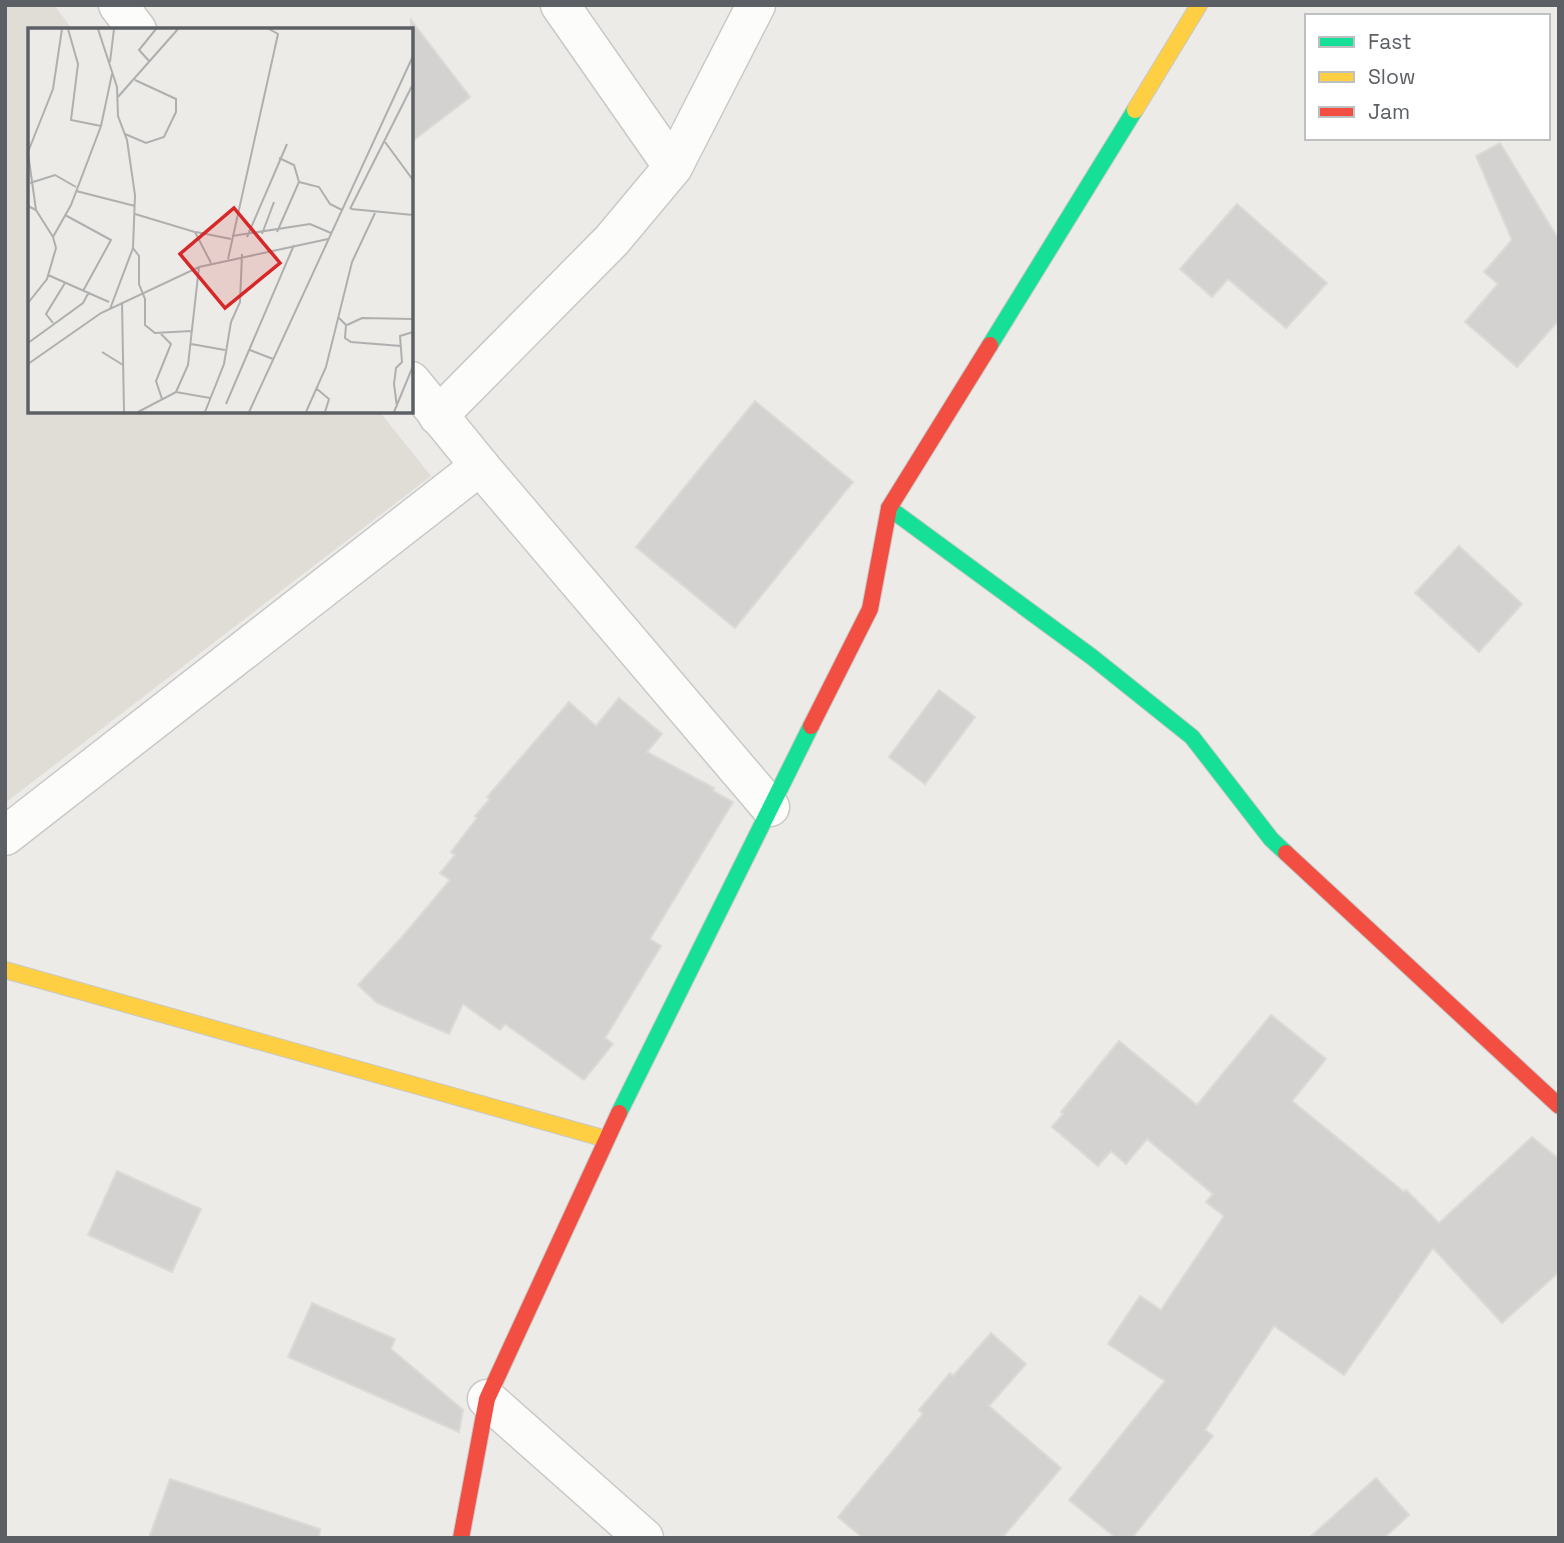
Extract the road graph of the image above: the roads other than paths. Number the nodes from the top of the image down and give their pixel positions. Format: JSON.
{"nodes":[{"id":1,"x":118,"y":5,"type":"edge"},
{"id":2,"x":560,"y":5,"type":"edge"},
{"id":3,"x":756,"y":5,"type":"edge"},
{"id":4,"x":1199,"y":5,"type":"edge"},
{"id":5,"x":135,"y":28,"type":"edge"},
{"id":6,"x":673,"y":167,"type":"junction"},
{"id":7,"x":413,"y":384,"type":"edge"},
{"id":8,"x":438,"y":416,"type":"junction"},
{"id":9,"x":480,"y":466,"type":"junction"},
{"id":10,"x":890,"y":508,"type":"junction"},
{"id":11,"x":770,"y":807,"type":"junction"},
{"id":12,"x":5,"y":836,"type":"edge"},
{"id":13,"x":5,"y":970,"type":"edge"},
{"id":14,"x":1559,"y":1106,"type":"edge"},
{"id":15,"x":606,"y":1139,"type":"junction"},
{"id":16,"x":487,"y":1399,"type":"junction"},
{"id":17,"x":461,"y":1538,"type":"edge"},
{"id":18,"x":644,"y":1538,"type":"edge"}],
"edges":[{"from":1,"to":5,"type":"street"},
{"from":2,"to":6,"type":"street"},
{"from":3,"to":6,"type":"street"},
{"from":4,"to":10,"type":"street"},
{"from":6,"to":8,"type":"street"},
{"from":7,"to":8,"type":"street"},
{"from":8,"to":9,"type":"street"},
{"from":9,"to":11,"type":"street"},
{"from":9,"to":12,"type":"street"},
{"from":10,"to":11,"type":"street"},
{"from":10,"to":14,"type":"street"},
{"from":11,"to":15,"type":"street"},
{"from":13,"to":15,"type":"street"},
{"from":15,"to":16,"type":"street"},
{"from":16,"to":17,"type":"street"},
{"from":16,"to":18,"type":"street"}]}
